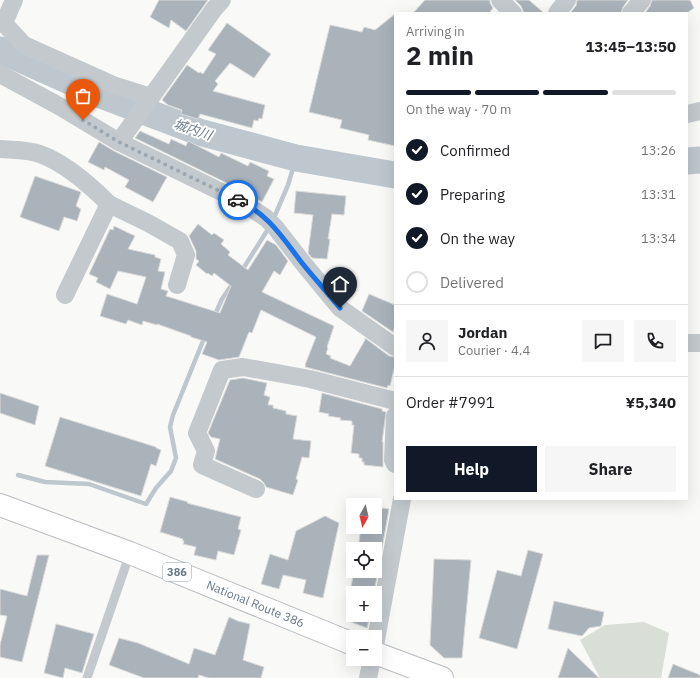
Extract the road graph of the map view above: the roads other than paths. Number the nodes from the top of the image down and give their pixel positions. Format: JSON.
{"nodes":[{"id":1,"x":14,"y":0,"type":"edge"},
{"id":2,"x":222,"y":0,"type":"edge"},
{"id":3,"x":567,"y":0,"type":"edge"},
{"id":4,"x":642,"y":0,"type":"edge"},
{"id":5,"x":557,"y":12,"type":"edge"},
{"id":6,"x":632,"y":12,"type":"edge"},
{"id":7,"x":2,"y":21,"type":"edge"},
{"id":8,"x":0,"y":74,"type":"edge"},
{"id":9,"x":150,"y":99,"type":"junction"},
{"id":10,"x":700,"y":111,"type":"edge"},
{"id":11,"x":688,"y":114,"type":"edge"},
{"id":12,"x":119,"y":142,"type":"junction"},
{"id":13,"x":0,"y":149,"type":"edge"},
{"id":14,"x":109,"y":204,"type":"junction"},
{"id":15,"x":176,"y":285,"type":"dead end"},
{"id":16,"x":65,"y":295,"type":"dead end"},
{"id":17,"x":688,"y":343,"type":"edge"},
{"id":18,"x":700,"y":343,"type":"edge"},
{"id":19,"x":394,"y":346,"type":"edge"},
{"id":20,"x":394,"y":401,"type":"edge"},
{"id":21,"x":394,"y":438,"type":"edge"},
{"id":22,"x":394,"y":462,"type":"edge"},
{"id":23,"x":256,"y":489,"type":"dead end"},
{"id":24,"x":402,"y":500,"type":"edge"},
{"id":25,"x":0,"y":505,"type":"edge"},
{"id":26,"x":130,"y":553,"type":"junction"},
{"id":27,"x":378,"y":630,"type":"edge"},
{"id":28,"x":346,"y":641,"type":"edge"},
{"id":29,"x":382,"y":656,"type":"edge"},
{"id":30,"x":371,"y":666,"type":"edge"},
{"id":31,"x":87,"y":678,"type":"edge"},
{"id":32,"x":368,"y":678,"type":"edge"},
{"id":33,"x":442,"y":678,"type":"edge"}],
"edges":[{"from":1,"to":7,"type":"street"},
{"from":2,"to":9,"type":"street"},
{"from":3,"to":5,"type":"street"},
{"from":4,"to":6,"type":"street"},
{"from":7,"to":9,"type":"street"},
{"from":8,"to":12,"type":"street"},
{"from":9,"to":12,"type":"street"},
{"from":10,"to":11,"type":"street"},
{"from":12,"to":19,"type":"street"},
{"from":13,"to":14,"type":"street"},
{"from":14,"to":15,"type":"street"},
{"from":14,"to":16,"type":"street"},
{"from":17,"to":18,"type":"street"},
{"from":20,"to":23,"type":"street"},
{"from":21,"to":22,"type":"street"},
{"from":24,"to":27,"type":"street"},
{"from":25,"to":26,"type":"highway","name":"National Route 386","number":"386"},
{"from":26,"to":28,"type":"highway","name":"National Route 386","number":"386"},
{"from":26,"to":31,"type":"lane"},
{"from":29,"to":33,"type":"highway"},
{"from":30,"to":32,"type":"street"}]}
